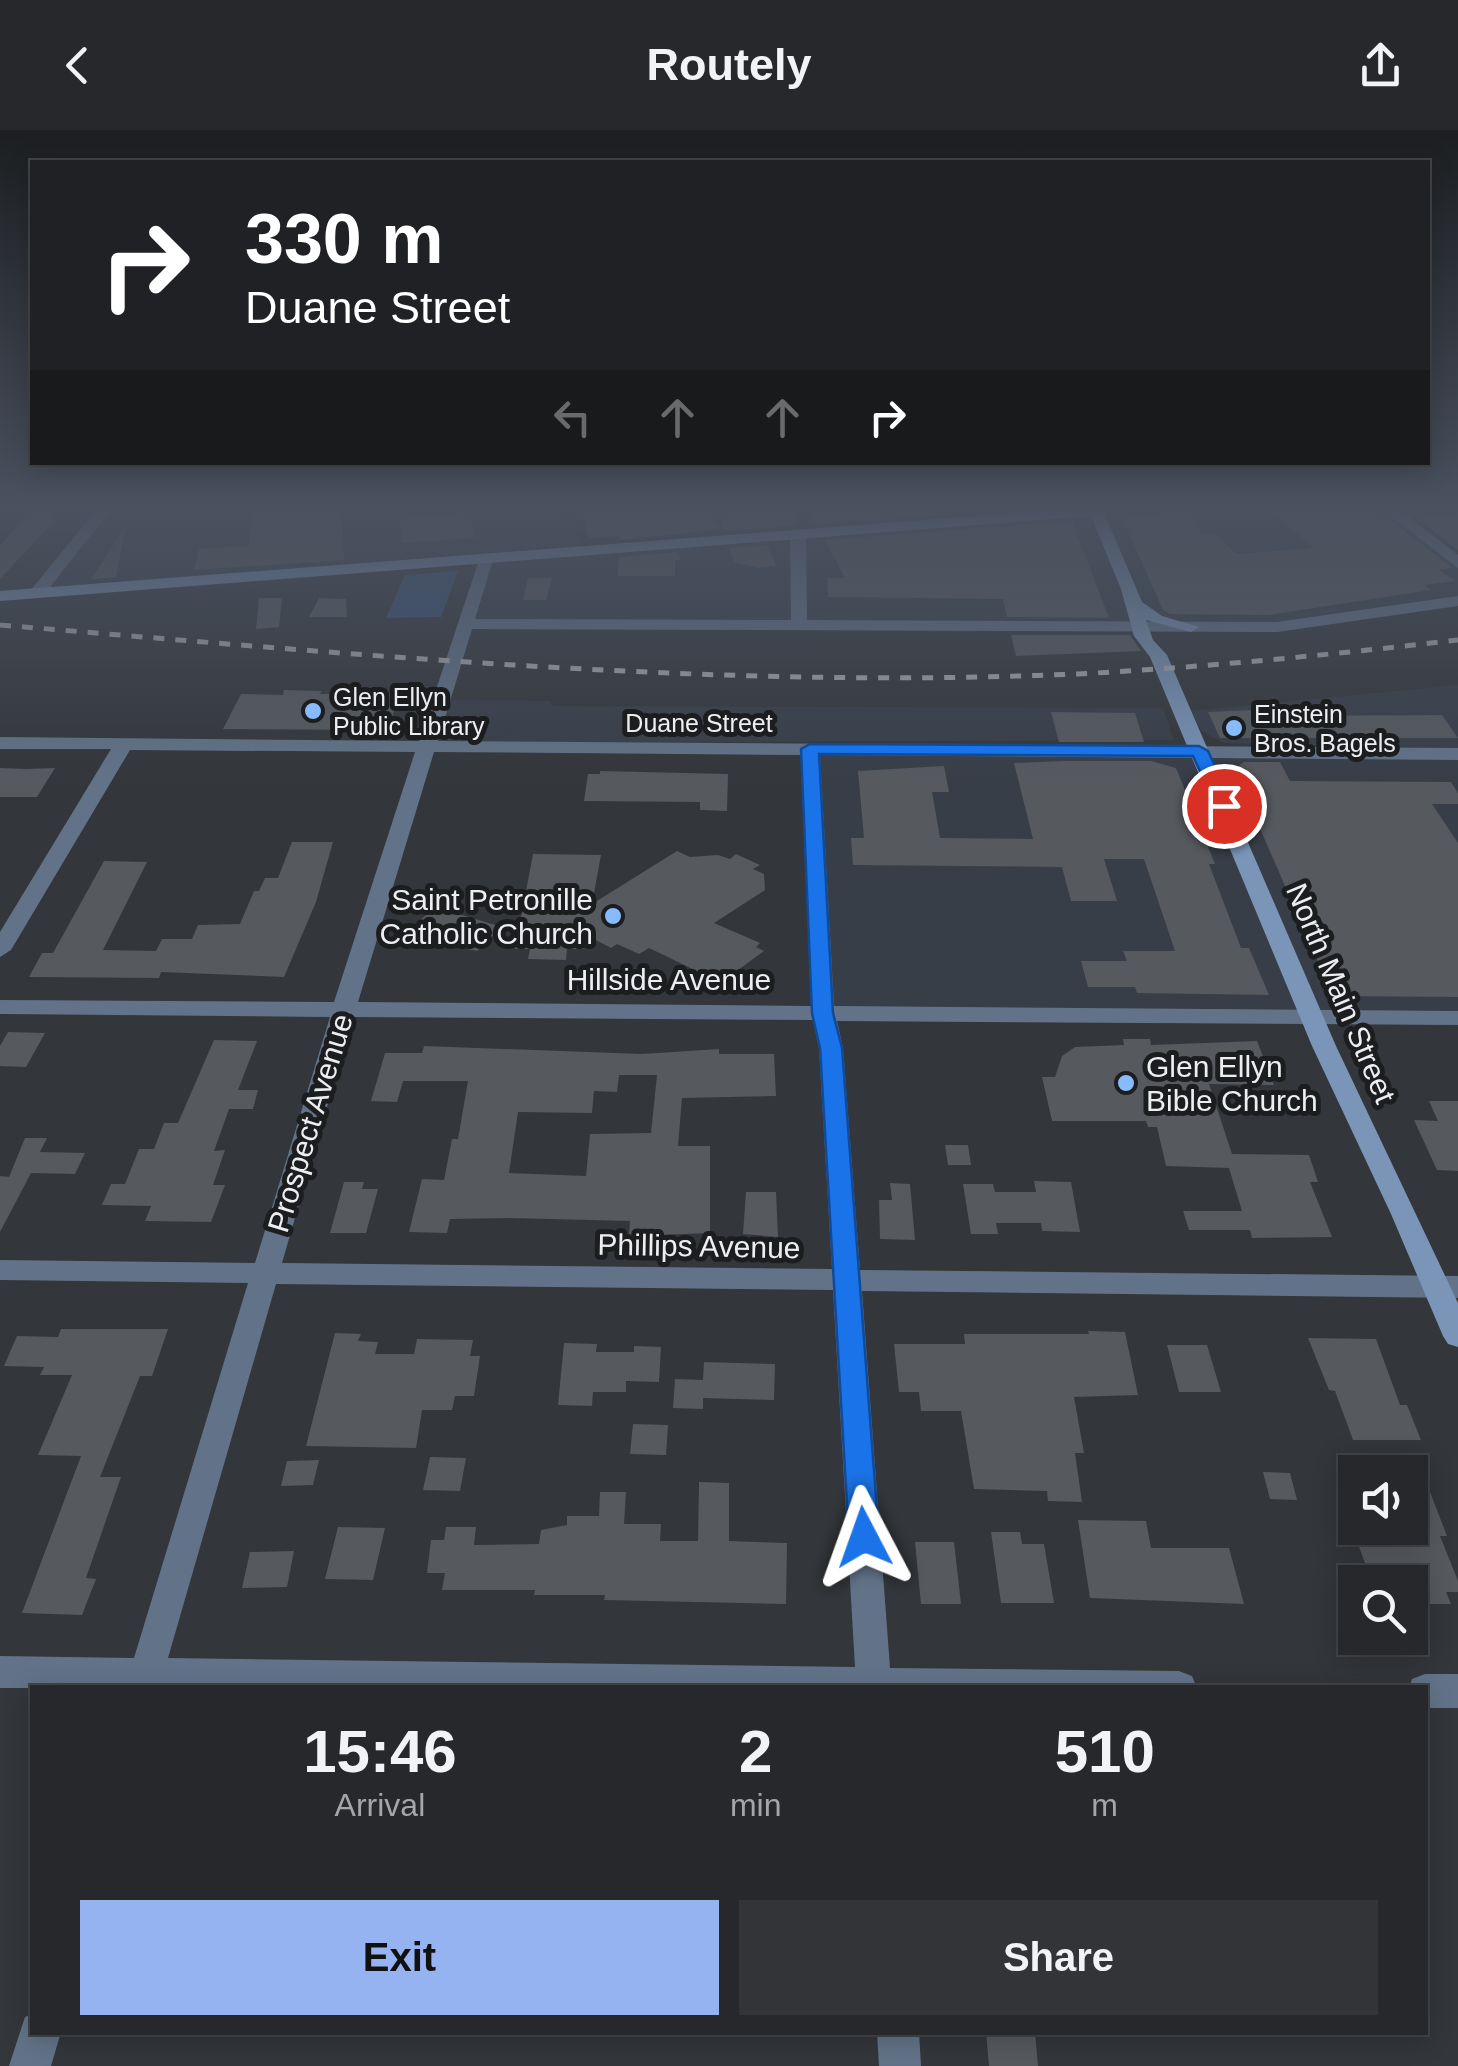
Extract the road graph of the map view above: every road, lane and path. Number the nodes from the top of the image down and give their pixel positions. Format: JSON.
{"nodes":[{"id":1,"x":471,"y":601,"type":"edge"},
{"id":2,"x":799,"y":601,"type":"edge"},
{"id":3,"x":1134,"y":601,"type":"edge"},
{"id":4,"x":1444,"y":601,"type":"edge"},
{"id":5,"x":1135,"y":605,"type":"junction"},
{"id":6,"x":463,"y":624,"type":"junction"},
{"id":7,"x":800,"y":624,"type":"junction"},
{"id":8,"x":1191,"y":627,"type":"junction"},
{"id":9,"x":1138,"y":628,"type":"junction"},
{"id":10,"x":1158,"y":656,"type":"junction"},
{"id":11,"x":0,"y":744,"type":"edge"},
{"id":12,"x":124,"y":744,"type":"junction"},
{"id":13,"x":424,"y":746,"type":"junction"},
{"id":14,"x":810,"y":749,"type":"junction"},
{"id":15,"x":1199,"y":751,"type":"junction"},
{"id":16,"x":1458,"y":754,"type":"edge"},
{"id":17,"x":0,"y":950,"type":"edge"},
{"id":18,"x":0,"y":1006,"type":"edge"},
{"id":19,"x":344,"y":1010,"type":"junction"},
{"id":20,"x":823,"y":1013,"type":"junction"},
{"id":21,"x":1313,"y":1017,"type":"junction"},
{"id":22,"x":1458,"y":1018,"type":"edge"},
{"id":23,"x":0,"y":1270,"type":"edge"},
{"id":24,"x":265,"y":1273,"type":"junction"},
{"id":25,"x":847,"y":1280,"type":"junction"},
{"id":26,"x":1447,"y":1287,"type":"edge"},
{"id":27,"x":1458,"y":1336,"type":"edge"},
{"id":28,"x":0,"y":1672,"type":"edge"},
{"id":29,"x":144,"y":1681,"type":"edge"},
{"id":30,"x":728,"y":1685,"type":"edge"},
{"id":31,"x":874,"y":1685,"type":"edge"},
{"id":32,"x":1428,"y":1690,"type":"edge"},
{"id":33,"x":1458,"y":1691,"type":"edge"},
{"id":34,"x":39,"y":2035,"type":"edge"},
{"id":35,"x":898,"y":2035,"type":"edge"},
{"id":36,"x":30,"y":2066,"type":"edge"},
{"id":37,"x":900,"y":2066,"type":"edge"}],
"edges":[{"from":1,"to":6,"type":"street","name":"Prospect Avenue"},
{"from":2,"to":7,"type":"street"},
{"from":3,"to":5,"type":"street","name":"North Main Street"},
{"from":4,"to":8,"type":"street"},
{"from":5,"to":8,"type":"street"},
{"from":5,"to":9,"type":"street","name":"North Main Street"},
{"from":6,"to":7,"type":"street"},
{"from":6,"to":13,"type":"street","name":"Prospect Avenue"},
{"from":7,"to":9,"type":"street"},
{"from":8,"to":9,"type":"street"},
{"from":8,"to":10,"type":"street"},
{"from":9,"to":10,"type":"street","name":"North Main Street"},
{"from":10,"to":15,"type":"street","name":"North Main Street"},
{"from":11,"to":12,"type":"street","name":"Duane Street"},
{"from":12,"to":13,"type":"street","name":"Duane Street"},
{"from":12,"to":17,"type":"street"},
{"from":13,"to":14,"type":"street","name":"Duane Street"},
{"from":13,"to":19,"type":"street","name":"Prospect Avenue"},
{"from":14,"to":15,"type":"street","name":"Duane Street"},
{"from":14,"to":20,"type":"street"},
{"from":15,"to":16,"type":"street","name":"Duane Street"},
{"from":15,"to":21,"type":"street","name":"North Main Street"},
{"from":18,"to":19,"type":"street","name":"Hillside Avenue"},
{"from":19,"to":20,"type":"street","name":"Hillside Avenue"},
{"from":19,"to":24,"type":"street","name":"Prospect Avenue"},
{"from":20,"to":21,"type":"street","name":"Hillside Avenue"},
{"from":20,"to":25,"type":"street"},
{"from":21,"to":22,"type":"street","name":"Hillside Avenue"},
{"from":21,"to":26,"type":"street","name":"North Main Street"},
{"from":23,"to":24,"type":"street","name":"Phillips Avenue"},
{"from":24,"to":25,"type":"street","name":"Phillips Avenue"},
{"from":24,"to":29,"type":"street","name":"Prospect Avenue"},
{"from":25,"to":26,"type":"street","name":"Phillips Avenue"},
{"from":25,"to":31,"type":"street"},
{"from":26,"to":27,"type":"street","name":"North Main Street"},
{"from":28,"to":29,"type":"street"},
{"from":29,"to":30,"type":"street"},
{"from":32,"to":33,"type":"street"},
{"from":34,"to":36,"type":"street"},
{"from":35,"to":37,"type":"street"}]}
